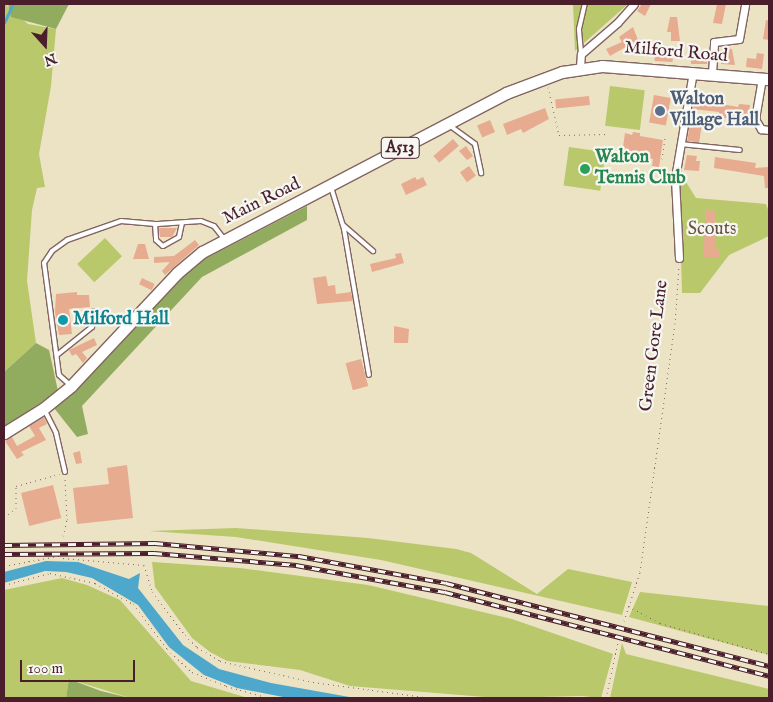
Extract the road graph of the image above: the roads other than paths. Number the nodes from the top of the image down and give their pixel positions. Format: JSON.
{"nodes":[{"id":1,"x":585,"y":4,"type":"edge"},
{"id":2,"x":634,"y":4,"type":"edge"},
{"id":3,"x":744,"y":4,"type":"edge"},
{"id":4,"x":581,"y":54,"type":"junction"},
{"id":5,"x":580,"y":67,"type":"junction"},
{"id":6,"x":693,"y":72,"type":"junction"},
{"id":7,"x":712,"y":73,"type":"junction"},
{"id":8,"x":766,"y":78,"type":"edge"},
{"id":9,"x":680,"y":94,"type":"dead end"},
{"id":10,"x":689,"y":95,"type":"junction"},
{"id":11,"x":446,"y":123,"type":"junction"},
{"id":12,"x":769,"y":130,"type":"edge"},
{"id":13,"x":679,"y":144,"type":"junction"},
{"id":14,"x":740,"y":150,"type":"dead end"},
{"id":15,"x":481,"y":173,"type":"dead end"},
{"id":16,"x":331,"y":187,"type":"junction"},
{"id":17,"x":182,"y":223,"type":"junction"},
{"id":18,"x":155,"y":224,"type":"junction"},
{"id":19,"x":343,"y":225,"type":"junction"},
{"id":20,"x":224,"y":239,"type":"junction"},
{"id":21,"x":373,"y":251,"type":"dead end"},
{"id":22,"x":679,"y":258,"type":"road end"},
{"id":23,"x":94,"y":310,"type":"dead end"},
{"id":24,"x":58,"y":355,"type":"junction"},
{"id":25,"x":369,"y":375,"type":"dead end"},
{"id":26,"x":71,"y":386,"type":"junction"},
{"id":27,"x":44,"y":408,"type":"junction"},
{"id":28,"x":4,"y":433,"type":"edge"},
{"id":29,"x":65,"y":472,"type":"road end"}],
"edges":[{"from":1,"to":4,"type":"lane"},
{"from":2,"to":4,"type":"street"},
{"from":3,"to":7,"type":"street"},
{"from":4,"to":5,"type":"street"},
{"from":5,"to":6,"type":"highway","name":"Milford Road","number":"A513"},
{"from":5,"to":11,"type":"highway","name":"Main Road","number":"A513"},
{"from":6,"to":7,"type":"highway","name":"Milford Road","number":"A513"},
{"from":6,"to":10,"type":"street","name":"Green Gore Lane"},
{"from":7,"to":8,"type":"highway","name":"Milford Road","number":"A513"},
{"from":8,"to":12,"type":"street"},
{"from":9,"to":10,"type":"lane"},
{"from":10,"to":13,"type":"street","name":"Green Gore Lane"},
{"from":11,"to":15,"type":"lane"},
{"from":11,"to":16,"type":"highway","name":"Main Road","number":"A513"},
{"from":13,"to":14,"type":"lane"},
{"from":13,"to":22,"type":"street","name":"Green Gore Lane"},
{"from":16,"to":19,"type":"lane"},
{"from":16,"to":20,"type":"highway","name":"Main Road","number":"A513"},
{"from":17,"to":18,"type":"lane"},
{"from":17,"to":18,"type":"lane"},
{"from":17,"to":20,"type":"lane"},
{"from":18,"to":24,"type":"lane"},
{"from":19,"to":21,"type":"lane"},
{"from":19,"to":25,"type":"lane"},
{"from":20,"to":26,"type":"highway","name":"Main Road","number":"A513"},
{"from":23,"to":24,"type":"lane"},
{"from":24,"to":26,"type":"lane"},
{"from":26,"to":27,"type":"highway","name":"Main Road","number":"A513"},
{"from":27,"to":28,"type":"highway","name":"Main Road","number":"A513"},
{"from":27,"to":29,"type":"lane"}]}
